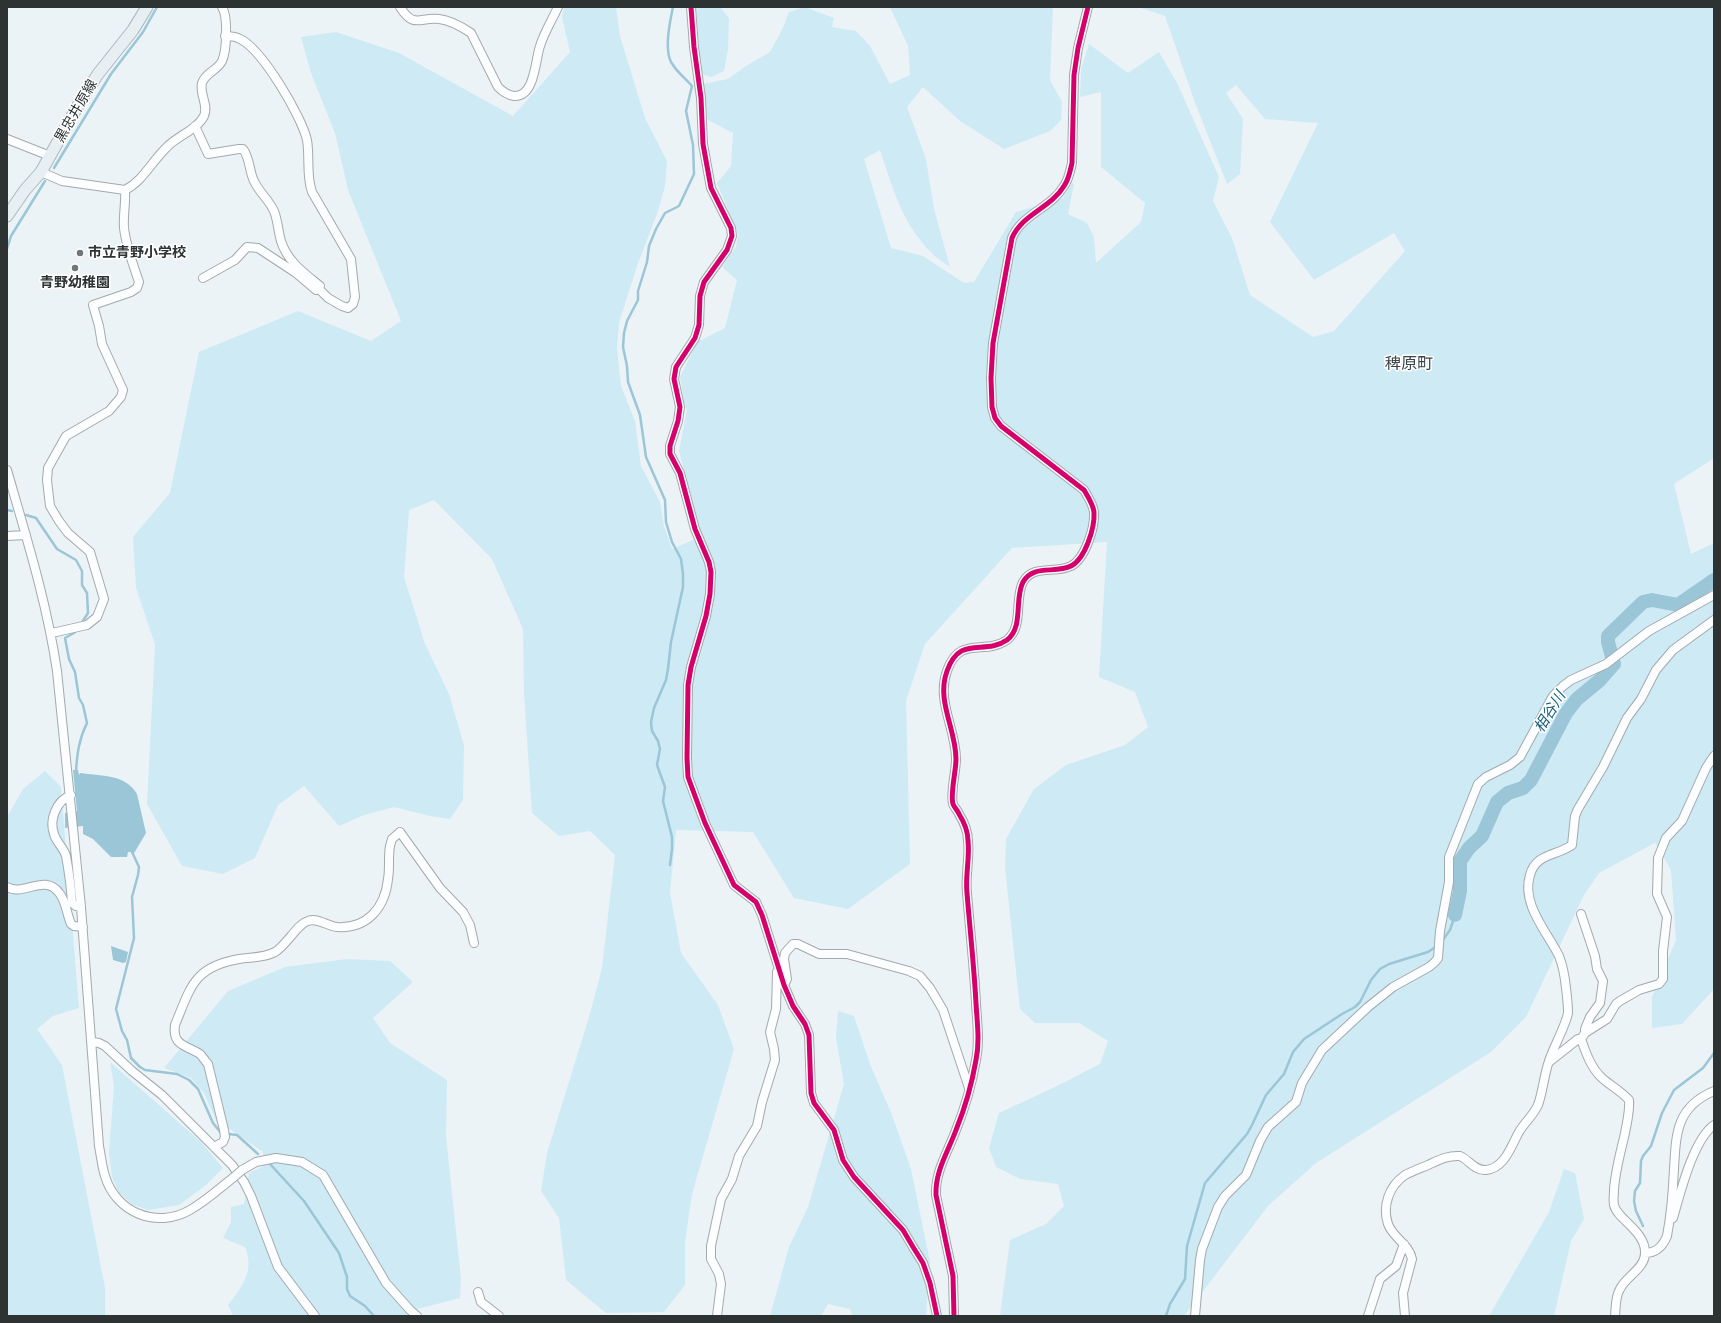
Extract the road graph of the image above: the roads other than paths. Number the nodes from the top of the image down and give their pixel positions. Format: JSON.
{"nodes":[{"id":1,"x":146,"y":7,"type":"edge"},
{"id":2,"x":222,"y":7,"type":"edge"},
{"id":3,"x":400,"y":7,"type":"edge"},
{"id":4,"x":558,"y":7,"type":"edge"},
{"id":5,"x":691,"y":7,"type":"edge"},
{"id":6,"x":1088,"y":7,"type":"edge"},
{"id":7,"x":225,"y":36,"type":"junction"},
{"id":8,"x":195,"y":126,"type":"junction"},
{"id":9,"x":7,"y":139,"type":"edge"},
{"id":10,"x":50,"y":156,"type":"junction"},
{"id":11,"x":42,"y":172,"type":"junction"},
{"id":12,"x":125,"y":190,"type":"junction"},
{"id":13,"x":7,"y":216,"type":"edge"},
{"id":14,"x":203,"y":278,"type":"dead end"},
{"id":15,"x":318,"y":288,"type":"junction"},
{"id":16,"x":7,"y":470,"type":"edge"},
{"id":17,"x":26,"y":535,"type":"junction"},
{"id":18,"x":7,"y":536,"type":"edge"},
{"id":19,"x":1714,"y":595,"type":"edge"},
{"id":20,"x":1714,"y":620,"type":"edge"},
{"id":21,"x":52,"y":633,"type":"junction"},
{"id":22,"x":1714,"y":756,"type":"edge"},
{"id":23,"x":71,"y":795,"type":"junction"},
{"id":24,"x":7,"y":888,"type":"edge"},
{"id":25,"x":81,"y":908,"type":"junction"},
{"id":26,"x":1581,"y":914,"type":"dead end"},
{"id":27,"x":83,"y":927,"type":"junction"},
{"id":28,"x":474,"y":943,"type":"dead end"},
{"id":29,"x":777,"y":965,"type":"junction"},
{"id":30,"x":784,"y":985,"type":"junction"},
{"id":31,"x":1583,"y":1036,"type":"junction"},
{"id":32,"x":92,"y":1042,"type":"junction"},
{"id":33,"x":1548,"y":1062,"type":"junction"},
{"id":34,"x":970,"y":1088,"type":"junction"},
{"id":35,"x":1714,"y":1091,"type":"edge"},
{"id":36,"x":1714,"y":1125,"type":"edge"},
{"id":37,"x":214,"y":1147,"type":"junction"},
{"id":38,"x":1668,"y":1228,"type":"junction"},
{"id":39,"x":1404,"y":1244,"type":"junction"},
{"id":40,"x":1645,"y":1253,"type":"junction"},
{"id":41,"x":478,"y":1292,"type":"dead end"},
{"id":42,"x":315,"y":1316,"type":"edge"},
{"id":43,"x":417,"y":1316,"type":"edge"},
{"id":44,"x":499,"y":1316,"type":"edge"},
{"id":45,"x":717,"y":1316,"type":"edge"},
{"id":46,"x":937,"y":1316,"type":"edge"},
{"id":47,"x":954,"y":1316,"type":"edge"},
{"id":48,"x":1195,"y":1316,"type":"edge"},
{"id":49,"x":1368,"y":1316,"type":"edge"},
{"id":50,"x":1405,"y":1316,"type":"edge"},
{"id":51,"x":1615,"y":1316,"type":"edge"}],
"edges":[{"from":1,"to":10,"type":"main road","name":"黒忠井原線"},
{"from":2,"to":7,"type":"street"},
{"from":3,"to":4,"type":"street"},
{"from":5,"to":29,"type":"street"},
{"from":6,"to":34,"type":"street"},
{"from":7,"to":8,"type":"street"},
{"from":7,"to":15,"type":"street"},
{"from":8,"to":12,"type":"street"},
{"from":8,"to":15,"type":"street"},
{"from":9,"to":10,"type":"street"},
{"from":10,"to":11,"type":"main road","name":"黒忠井原線"},
{"from":11,"to":12,"type":"street"},
{"from":11,"to":13,"type":"main road","name":"黒忠井原線"},
{"from":12,"to":21,"type":"street"},
{"from":14,"to":15,"type":"street"},
{"from":16,"to":17,"type":"street"},
{"from":17,"to":18,"type":"street"},
{"from":17,"to":21,"type":"street"},
{"from":19,"to":48,"type":"street"},
{"from":20,"to":33,"type":"street"},
{"from":21,"to":23,"type":"street"},
{"from":22,"to":31,"type":"street"},
{"from":23,"to":25,"type":"street"},
{"from":23,"to":25,"type":"street"},
{"from":24,"to":27,"type":"street"},
{"from":25,"to":27,"type":"street"},
{"from":26,"to":31,"type":"street"},
{"from":27,"to":32,"type":"street"},
{"from":28,"to":37,"type":"street"},
{"from":29,"to":30,"type":"street"},
{"from":29,"to":45,"type":"street"},
{"from":30,"to":34,"type":"street"},
{"from":30,"to":46,"type":"street"},
{"from":31,"to":33,"type":"street"},
{"from":31,"to":40,"type":"street"},
{"from":32,"to":37,"type":"street"},
{"from":32,"to":43,"type":"street","bridge":true},
{"from":33,"to":39,"type":"street"},
{"from":34,"to":47,"type":"street"},
{"from":35,"to":38,"type":"street"},
{"from":36,"to":38,"type":"street"},
{"from":37,"to":42,"type":"street"},
{"from":38,"to":40,"type":"street"},
{"from":39,"to":49,"type":"street"},
{"from":39,"to":50,"type":"street"},
{"from":40,"to":51,"type":"street"},
{"from":41,"to":44,"type":"street"}]}
